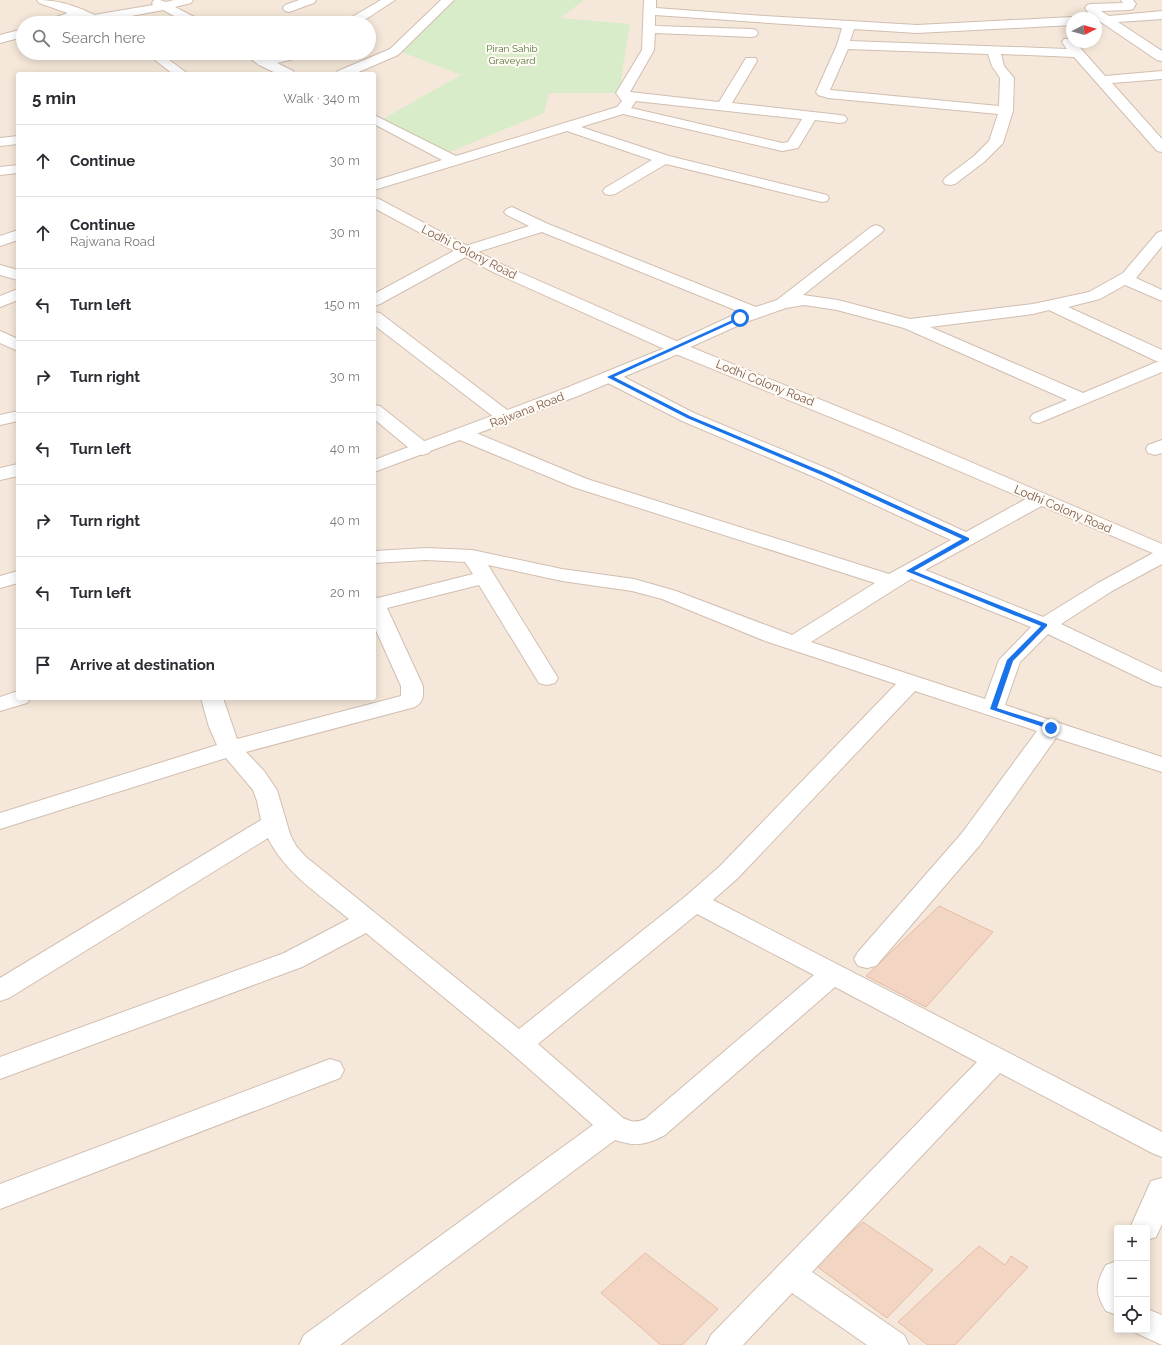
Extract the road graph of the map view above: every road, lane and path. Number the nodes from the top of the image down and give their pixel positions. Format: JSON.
{"nodes":[{"id":1,"x":43,"y":0,"type":"edge"},
{"id":2,"x":151,"y":0,"type":"edge"},
{"id":3,"x":187,"y":0,"type":"edge"},
{"id":4,"x":310,"y":0,"type":"edge"},
{"id":5,"x":389,"y":0,"type":"edge"},
{"id":6,"x":448,"y":0,"type":"edge"},
{"id":7,"x":1127,"y":0,"type":"edge"},
{"id":8,"x":650,"y":5,"type":"edge"},
{"id":9,"x":166,"y":6,"type":"junction"},
{"id":10,"x":289,"y":8,"type":"dead end"},
{"id":11,"x":1095,"y":12,"type":"edge"},
{"id":12,"x":80,"y":13,"type":"junction"},
{"id":13,"x":1162,"y":15,"type":"edge"},
{"id":14,"x":71,"y":16,"type":"edge"},
{"id":15,"x":86,"y":16,"type":"edge"},
{"id":16,"x":120,"y":16,"type":"edge"},
{"id":17,"x":184,"y":16,"type":"edge"},
{"id":18,"x":363,"y":16,"type":"edge"},
{"id":19,"x":1102,"y":19,"type":"edge"},
{"id":20,"x":1102,"y":20,"type":"edge"},
{"id":21,"x":1066,"y":21,"type":"edge"},
{"id":22,"x":1050,"y":22,"type":"junction"},
{"id":23,"x":849,"y":25,"type":"junction"},
{"id":24,"x":649,"y":29,"type":"junction"},
{"id":25,"x":0,"y":31,"type":"edge"},
{"id":26,"x":16,"y":34,"type":"edge"},
{"id":27,"x":763,"y":34,"type":"dead end"},
{"id":28,"x":16,"y":35,"type":"edge"},
{"id":29,"x":0,"y":39,"type":"edge"},
{"id":30,"x":843,"y":45,"type":"junction"},
{"id":31,"x":993,"y":50,"type":"junction"},
{"id":32,"x":1078,"y":53,"type":"junction"},
{"id":33,"x":1162,"y":57,"type":"edge"},
{"id":34,"x":162,"y":60,"type":"edge"},
{"id":35,"x":261,"y":60,"type":"edge"},
{"id":36,"x":272,"y":60,"type":"edge"},
{"id":37,"x":375,"y":60,"type":"edge"},
{"id":38,"x":376,"y":60,"type":"edge"},
{"id":39,"x":751,"y":61,"type":"dead end"},
{"id":40,"x":264,"y":62,"type":"junction"},
{"id":41,"x":178,"y":72,"type":"edge"},
{"id":42,"x":284,"y":72,"type":"edge"},
{"id":43,"x":348,"y":72,"type":"edge"},
{"id":44,"x":1162,"y":75,"type":"edge"},
{"id":45,"x":1103,"y":80,"type":"junction"},
{"id":46,"x":626,"y":96,"type":"junction"},
{"id":47,"x":723,"y":107,"type":"junction"},
{"id":48,"x":622,"y":110,"type":"junction"},
{"id":49,"x":1006,"y":111,"type":"junction"},
{"id":50,"x":811,"y":116,"type":"junction"},
{"id":51,"x":840,"y":119,"type":"dead end"},
{"id":52,"x":376,"y":120,"type":"edge"},
{"id":53,"x":567,"y":128,"type":"junction"},
{"id":54,"x":16,"y":140,"type":"edge"},
{"id":55,"x":0,"y":142,"type":"edge"},
{"id":56,"x":1162,"y":148,"type":"edge"},
{"id":57,"x":664,"y":159,"type":"junction"},
{"id":58,"x":454,"y":161,"type":"junction"},
{"id":59,"x":16,"y":169,"type":"edge"},
{"id":60,"x":0,"y":171,"type":"edge"},
{"id":61,"x":950,"y":181,"type":"dead end"},
{"id":62,"x":376,"y":185,"type":"edge"},
{"id":63,"x":610,"y":191,"type":"dead end"},
{"id":64,"x":822,"y":198,"type":"dead end"},
{"id":65,"x":376,"y":203,"type":"edge"},
{"id":66,"x":512,"y":212,"type":"dead end"},
{"id":67,"x":543,"y":227,"type":"junction"},
{"id":68,"x":876,"y":230,"type":"dead end"},
{"id":69,"x":1162,"y":236,"type":"edge"},
{"id":70,"x":16,"y":237,"type":"edge"},
{"id":71,"x":0,"y":241,"type":"edge"},
{"id":72,"x":465,"y":251,"type":"junction"},
{"id":73,"x":0,"y":270,"type":"edge"},
{"id":74,"x":16,"y":275,"type":"edge"},
{"id":75,"x":1124,"y":279,"type":"junction"},
{"id":76,"x":16,"y":295,"type":"edge"},
{"id":77,"x":1162,"y":296,"type":"edge"},
{"id":78,"x":376,"y":300,"type":"edge"},
{"id":79,"x":0,"y":302,"type":"edge"},
{"id":80,"x":783,"y":303,"type":"junction"},
{"id":81,"x":1052,"y":305,"type":"junction"},
{"id":82,"x":756,"y":312,"type":"junction"},
{"id":83,"x":376,"y":319,"type":"edge"},
{"id":84,"x":910,"y":324,"type":"junction"},
{"id":85,"x":0,"y":336,"type":"edge"},
{"id":86,"x":16,"y":345,"type":"edge"},
{"id":87,"x":677,"y":348,"type":"junction"},
{"id":88,"x":1162,"y":357,"type":"edge"},
{"id":89,"x":1162,"y":366,"type":"edge"},
{"id":90,"x":610,"y":377,"type":"junction"},
{"id":91,"x":1081,"y":399,"type":"junction"},
{"id":92,"x":376,"y":412,"type":"edge"},
{"id":93,"x":16,"y":416,"type":"edge"},
{"id":94,"x":505,"y":418,"type":"junction"},
{"id":95,"x":1039,"y":418,"type":"dead end"},
{"id":96,"x":0,"y":420,"type":"edge"},
{"id":97,"x":462,"y":434,"type":"junction"},
{"id":98,"x":422,"y":449,"type":"junction"},
{"id":99,"x":376,"y":465,"type":"edge"},
{"id":100,"x":16,"y":470,"type":"edge"},
{"id":101,"x":0,"y":474,"type":"edge"},
{"id":102,"x":1040,"y":499,"type":"junction"},
{"id":103,"x":966,"y":539,"type":"junction"},
{"id":104,"x":1162,"y":551,"type":"edge"},
{"id":105,"x":472,"y":556,"type":"junction"},
{"id":106,"x":1162,"y":556,"type":"edge"},
{"id":107,"x":376,"y":557,"type":"edge"},
{"id":108,"x":901,"y":576,"type":"junction"},
{"id":109,"x":16,"y":578,"type":"edge"},
{"id":110,"x":485,"y":578,"type":"junction"},
{"id":111,"x":0,"y":582,"type":"edge"},
{"id":112,"x":376,"y":604,"type":"edge"},
{"id":113,"x":376,"y":608,"type":"edge"},
{"id":114,"x":1045,"y":625,"type":"junction"},
{"id":115,"x":794,"y":643,"type":"junction"},
{"id":116,"x":547,"y":678,"type":"dead end"},
{"id":117,"x":1162,"y":680,"type":"edge"},
{"id":118,"x":911,"y":682,"type":"junction"},
{"id":119,"x":16,"y":699,"type":"edge"},
{"id":120,"x":213,"y":700,"type":"edge"},
{"id":121,"x":0,"y":704,"type":"edge"},
{"id":122,"x":993,"y":709,"type":"junction"},
{"id":123,"x":1051,"y":728,"type":"junction"},
{"id":124,"x":232,"y":748,"type":"junction"},
{"id":125,"x":1162,"y":764,"type":"edge"},
{"id":126,"x":0,"y":821,"type":"edge"},
{"id":127,"x":274,"y":823,"type":"junction"},
{"id":128,"x":695,"y":902,"type":"junction"},
{"id":129,"x":368,"y":921,"type":"junction"},
{"id":130,"x":867,"y":958,"type":"dead end"},
{"id":131,"x":833,"y":974,"type":"junction"},
{"id":132,"x":0,"y":991,"type":"edge"},
{"id":133,"x":518,"y":1044,"type":"junction"},
{"id":134,"x":997,"y":1060,"type":"junction"},
{"id":135,"x":0,"y":1068,"type":"edge"},
{"id":136,"x":330,"y":1070,"type":"dead end"},
{"id":137,"x":613,"y":1126,"type":"junction"},
{"id":138,"x":1162,"y":1145,"type":"edge"},
{"id":139,"x":1162,"y":1190,"type":"edge"},
{"id":140,"x":0,"y":1197,"type":"edge"},
{"id":141,"x":1146,"y":1225,"type":"edge"},
{"id":142,"x":790,"y":1274,"type":"junction"},
{"id":143,"x":1114,"y":1279,"type":"edge"},
{"id":144,"x":1114,"y":1297,"type":"edge"},
{"id":145,"x":1150,"y":1325,"type":"edge"},
{"id":146,"x":1162,"y":1331,"type":"edge"},
{"id":147,"x":314,"y":1345,"type":"edge"},
{"id":148,"x":722,"y":1345,"type":"edge"},
{"id":149,"x":893,"y":1345,"type":"edge"}],
"edges":[{"from":1,"to":12,"type":"street"},
{"from":2,"to":9,"type":"street"},
{"from":3,"to":9,"type":"street"},
{"from":4,"to":10,"type":"street"},
{"from":5,"to":18,"type":"street"},
{"from":6,"to":38,"type":"street"},
{"from":7,"to":11,"type":"street"},
{"from":8,"to":23,"type":"street"},
{"from":8,"to":24,"type":"street"},
{"from":9,"to":16,"type":"street"},
{"from":9,"to":17,"type":"street"},
{"from":12,"to":14,"type":"street"},
{"from":12,"to":15,"type":"street"},
{"from":13,"to":19,"type":"street"},
{"from":20,"to":33,"type":"street"},
{"from":21,"to":22,"type":"street"},
{"from":22,"to":23,"type":"street"},
{"from":22,"to":32,"type":"street"},
{"from":23,"to":30,"type":"street"},
{"from":24,"to":27,"type":"street"},
{"from":24,"to":46,"type":"street"},
{"from":25,"to":26,"type":"street"},
{"from":28,"to":29,"type":"street"},
{"from":30,"to":31,"type":"street"},
{"from":30,"to":49,"type":"street"},
{"from":31,"to":32,"type":"street"},
{"from":31,"to":49,"type":"street"},
{"from":32,"to":45,"type":"street"},
{"from":34,"to":41,"type":"street"},
{"from":35,"to":40,"type":"street"},
{"from":36,"to":40,"type":"street"},
{"from":37,"to":43,"type":"street"},
{"from":39,"to":47,"type":"street"},
{"from":40,"to":42,"type":"street"},
{"from":44,"to":45,"type":"street"},
{"from":45,"to":56,"type":"street"},
{"from":46,"to":47,"type":"street"},
{"from":46,"to":48,"type":"street"},
{"from":47,"to":50,"type":"street"},
{"from":48,"to":50,"type":"street"},
{"from":48,"to":53,"type":"street"},
{"from":49,"to":61,"type":"street"},
{"from":50,"to":51,"type":"street"},
{"from":52,"to":58,"type":"street"},
{"from":53,"to":57,"type":"street"},
{"from":53,"to":58,"type":"street"},
{"from":54,"to":55,"type":"street"},
{"from":57,"to":63,"type":"street"},
{"from":57,"to":64,"type":"street"},
{"from":58,"to":62,"type":"street"},
{"from":59,"to":60,"type":"street"},
{"from":65,"to":72,"type":"street","name":"Lodhi Colony Road"},
{"from":66,"to":67,"type":"street"},
{"from":67,"to":72,"type":"street"},
{"from":67,"to":82,"type":"street"},
{"from":68,"to":80,"type":"street"},
{"from":69,"to":75,"type":"street"},
{"from":70,"to":71,"type":"street"},
{"from":72,"to":78,"type":"street"},
{"from":72,"to":87,"type":"street","name":"Lodhi Colony Road"},
{"from":73,"to":74,"type":"street"},
{"from":75,"to":77,"type":"street"},
{"from":75,"to":81,"type":"street"},
{"from":76,"to":79,"type":"street"},
{"from":80,"to":82,"type":"street","name":"Rajwana Road"},
{"from":80,"to":84,"type":"street"},
{"from":81,"to":84,"type":"street"},
{"from":81,"to":88,"type":"street"},
{"from":82,"to":87,"type":"street","name":"Rajwana Road"},
{"from":83,"to":94,"type":"street"},
{"from":84,"to":91,"type":"street"},
{"from":85,"to":86,"type":"street"},
{"from":87,"to":90,"type":"street","name":"Rajwana Road"},
{"from":87,"to":102,"type":"street","name":"Lodhi Colony Road"},
{"from":89,"to":91,"type":"street"},
{"from":90,"to":94,"type":"street","name":"Rajwana Road"},
{"from":90,"to":103,"type":"street"},
{"from":91,"to":95,"type":"street"},
{"from":92,"to":98,"type":"street"},
{"from":93,"to":96,"type":"street"},
{"from":94,"to":97,"type":"street","name":"Rajwana Road"},
{"from":97,"to":98,"type":"street","name":"Rajwana Road"},
{"from":97,"to":108,"type":"street"},
{"from":98,"to":99,"type":"street","name":"Rajwana Road"},
{"from":100,"to":101,"type":"street"},
{"from":102,"to":103,"type":"street"},
{"from":102,"to":104,"type":"street","name":"Lodhi Colony Road"},
{"from":103,"to":108,"type":"street"},
{"from":105,"to":107,"type":"street"},
{"from":105,"to":110,"type":"street"},
{"from":105,"to":115,"type":"street"},
{"from":106,"to":114,"type":"street"},
{"from":108,"to":114,"type":"street"},
{"from":108,"to":115,"type":"street"},
{"from":109,"to":111,"type":"street"},
{"from":110,"to":112,"type":"street"},
{"from":110,"to":116,"type":"street"},
{"from":113,"to":124,"type":"street"},
{"from":114,"to":117,"type":"street"},
{"from":114,"to":122,"type":"street"},
{"from":115,"to":118,"type":"street"},
{"from":118,"to":122,"type":"street"},
{"from":118,"to":128,"type":"street"},
{"from":119,"to":121,"type":"street"},
{"from":120,"to":124,"type":"street"},
{"from":122,"to":123,"type":"street"},
{"from":123,"to":125,"type":"street"},
{"from":123,"to":130,"type":"street"},
{"from":124,"to":126,"type":"street"},
{"from":124,"to":127,"type":"street"},
{"from":127,"to":129,"type":"street"},
{"from":127,"to":132,"type":"street"},
{"from":128,"to":131,"type":"street"},
{"from":128,"to":133,"type":"street"},
{"from":129,"to":133,"type":"street"},
{"from":129,"to":135,"type":"street"},
{"from":131,"to":134,"type":"street"},
{"from":131,"to":137,"type":"street"},
{"from":133,"to":137,"type":"street"},
{"from":134,"to":138,"type":"street"},
{"from":134,"to":142,"type":"street"},
{"from":136,"to":140,"type":"street"},
{"from":137,"to":147,"type":"street"},
{"from":139,"to":141,"type":"street"},
{"from":142,"to":148,"type":"street"},
{"from":142,"to":149,"type":"street"},
{"from":143,"to":144,"type":"street"},
{"from":145,"to":146,"type":"street"}]}
